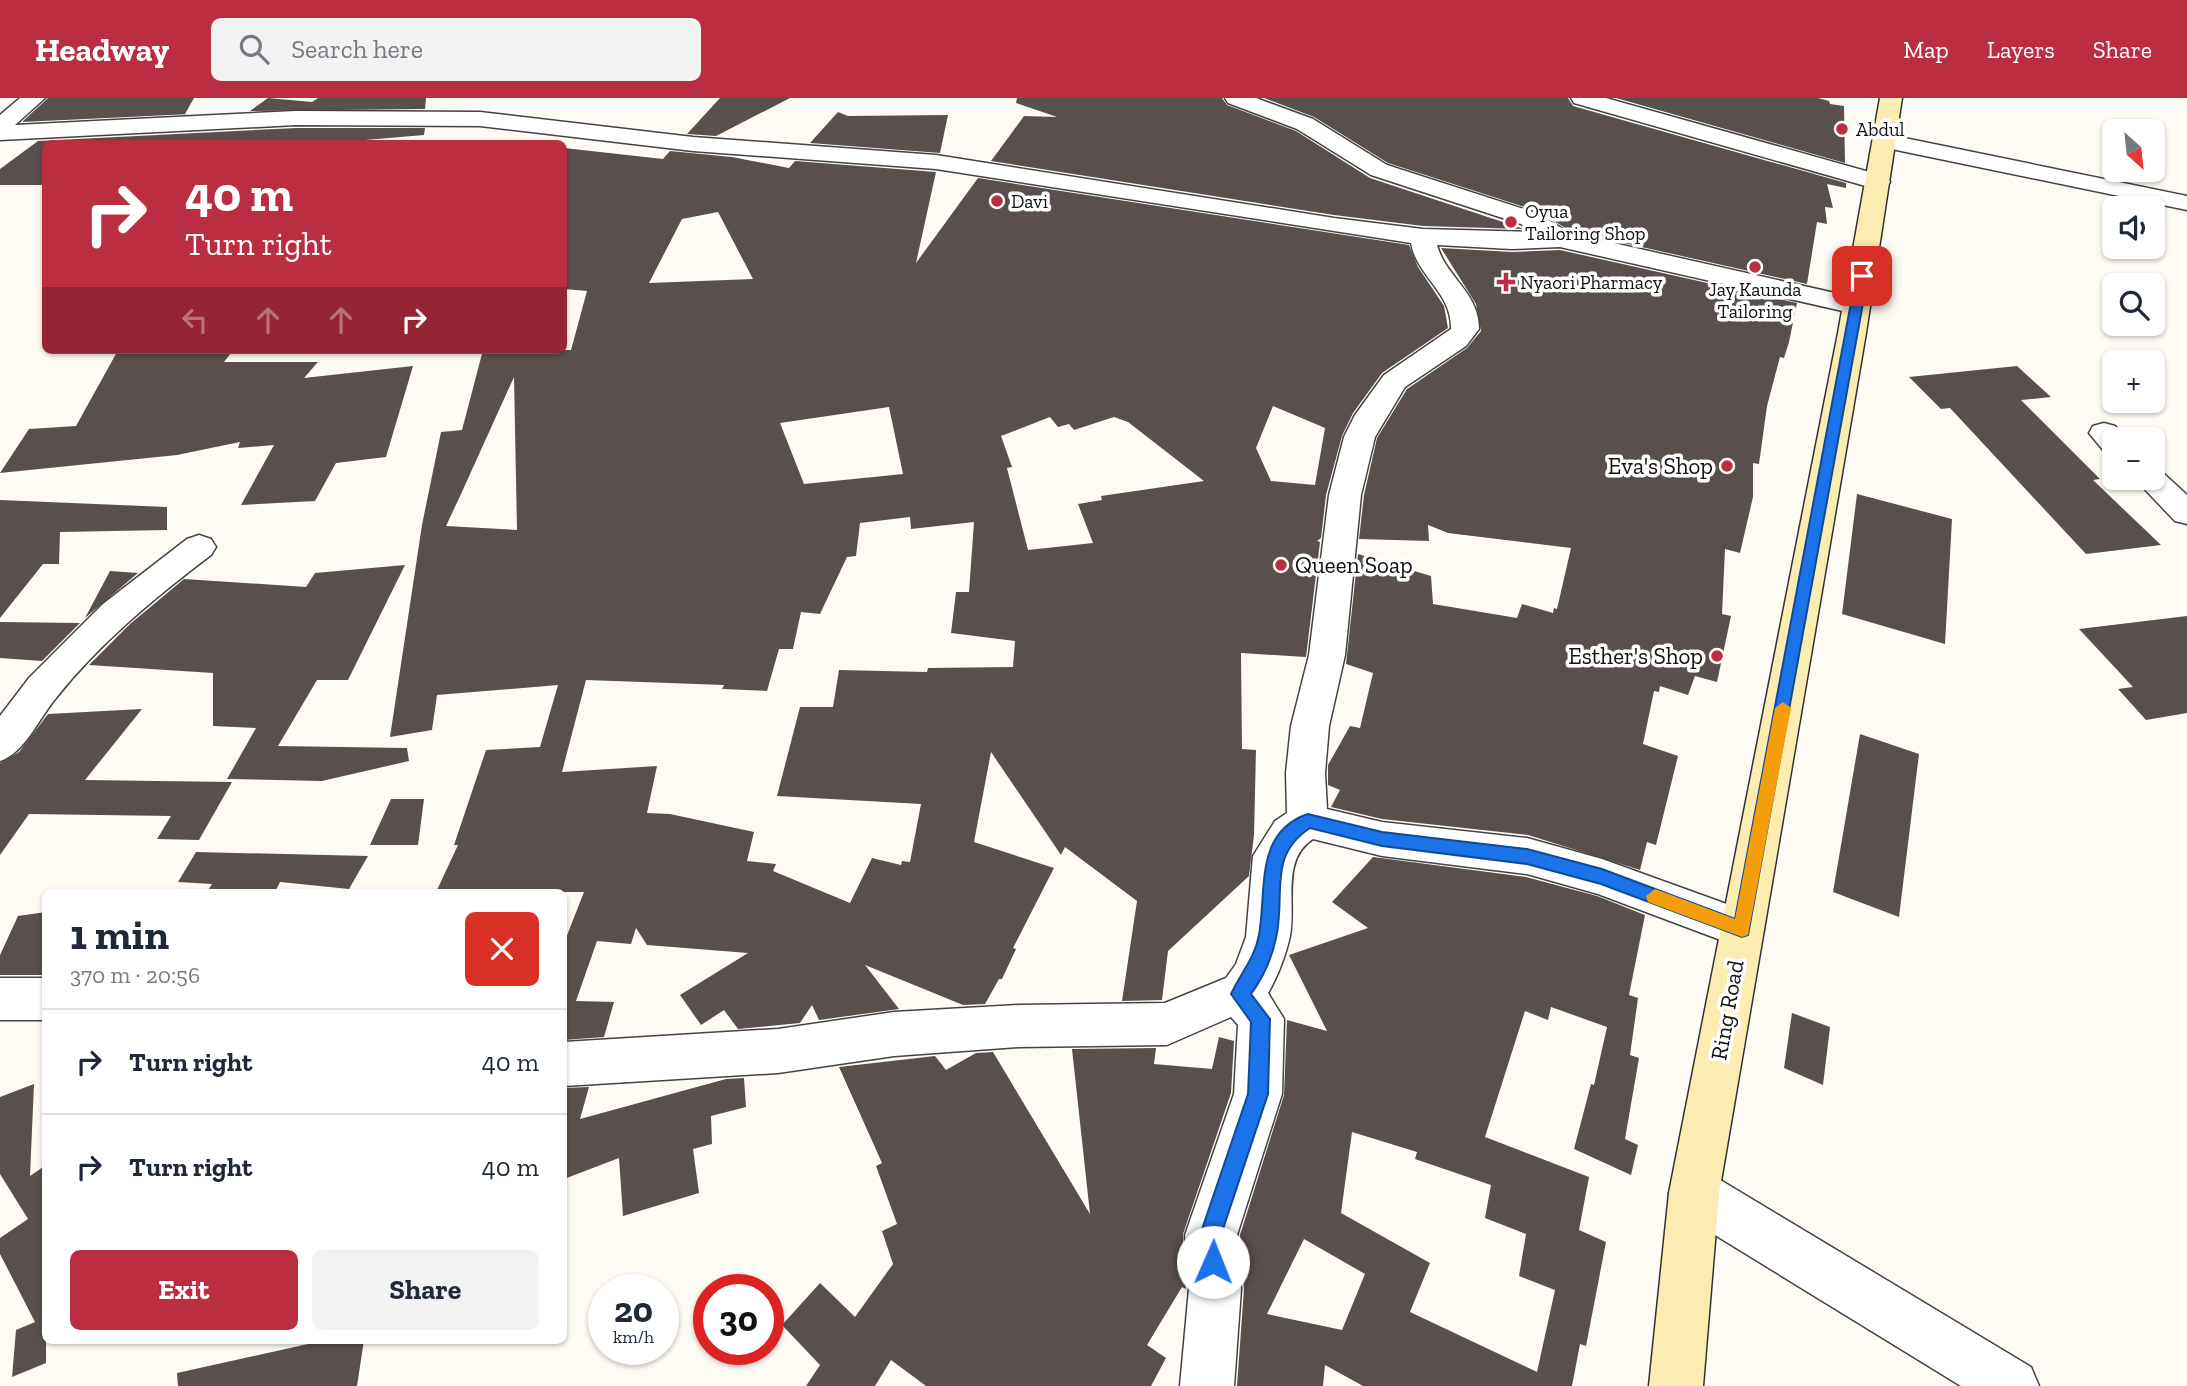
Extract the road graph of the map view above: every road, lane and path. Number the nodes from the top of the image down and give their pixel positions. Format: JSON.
{"nodes":[{"id":1,"x":34,"y":98,"type":"edge"},
{"id":2,"x":234,"y":98,"type":"edge"},
{"id":3,"x":1236,"y":98,"type":"edge"},
{"id":4,"x":1582,"y":98,"type":"edge"},
{"id":5,"x":1891,"y":98,"type":"edge"},
{"id":6,"x":208,"y":124,"type":"junction"},
{"id":7,"x":0,"y":126,"type":"edge"},
{"id":8,"x":0,"y":133,"type":"edge"},
{"id":9,"x":1885,"y":141,"type":"junction"},
{"id":10,"x":1878,"y":182,"type":"junction"},
{"id":11,"x":2187,"y":203,"type":"edge"},
{"id":12,"x":1423,"y":237,"type":"junction"},
{"id":13,"x":1560,"y":239,"type":"junction"},
{"id":14,"x":1856,"y":306,"type":"junction"},
{"id":15,"x":2163,"y":490,"type":"edge"},
{"id":16,"x":2187,"y":513,"type":"edge"},
{"id":17,"x":199,"y":547,"type":"dead end"},
{"id":18,"x":0,"y":746,"type":"edge"},
{"id":19,"x":1308,"y":821,"type":"junction"},
{"id":20,"x":1742,"y":929,"type":"junction"},
{"id":21,"x":1240,"y":994,"type":"junction"},
{"id":22,"x":0,"y":999,"type":"edge"},
{"id":23,"x":42,"y":999,"type":"edge"},
{"id":24,"x":567,"y":1064,"type":"edge"},
{"id":25,"x":1694,"y":1194,"type":"junction"},
{"id":26,"x":1207,"y":1386,"type":"edge"},
{"id":27,"x":1676,"y":1386,"type":"edge"},
{"id":28,"x":2012,"y":1386,"type":"edge"}],
"edges":[{"from":1,"to":7,"type":"street"},
{"from":2,"to":6,"type":"street"},
{"from":3,"to":13,"type":"street"},
{"from":4,"to":10,"type":"street"},
{"from":5,"to":9,"type":"main road","name":"Ring Road"},
{"from":6,"to":8,"type":"street"},
{"from":6,"to":12,"type":"street"},
{"from":9,"to":10,"type":"main road","name":"Ring Road"},
{"from":9,"to":11,"type":"street"},
{"from":10,"to":14,"type":"main road","name":"Ring Road"},
{"from":12,"to":13,"type":"street"},
{"from":12,"to":19,"type":"street"},
{"from":13,"to":14,"type":"street"},
{"from":14,"to":20,"type":"main road","name":"Ring Road"},
{"from":15,"to":16,"type":"street"},
{"from":17,"to":18,"type":"street"},
{"from":19,"to":20,"type":"street"},
{"from":19,"to":21,"type":"street"},
{"from":20,"to":25,"type":"main road","name":"Ring Road"},
{"from":21,"to":24,"type":"street"},
{"from":21,"to":26,"type":"street"},
{"from":22,"to":23,"type":"street"},
{"from":25,"to":27,"type":"main road","name":"Ring Road"},
{"from":25,"to":28,"type":"street"}]}
